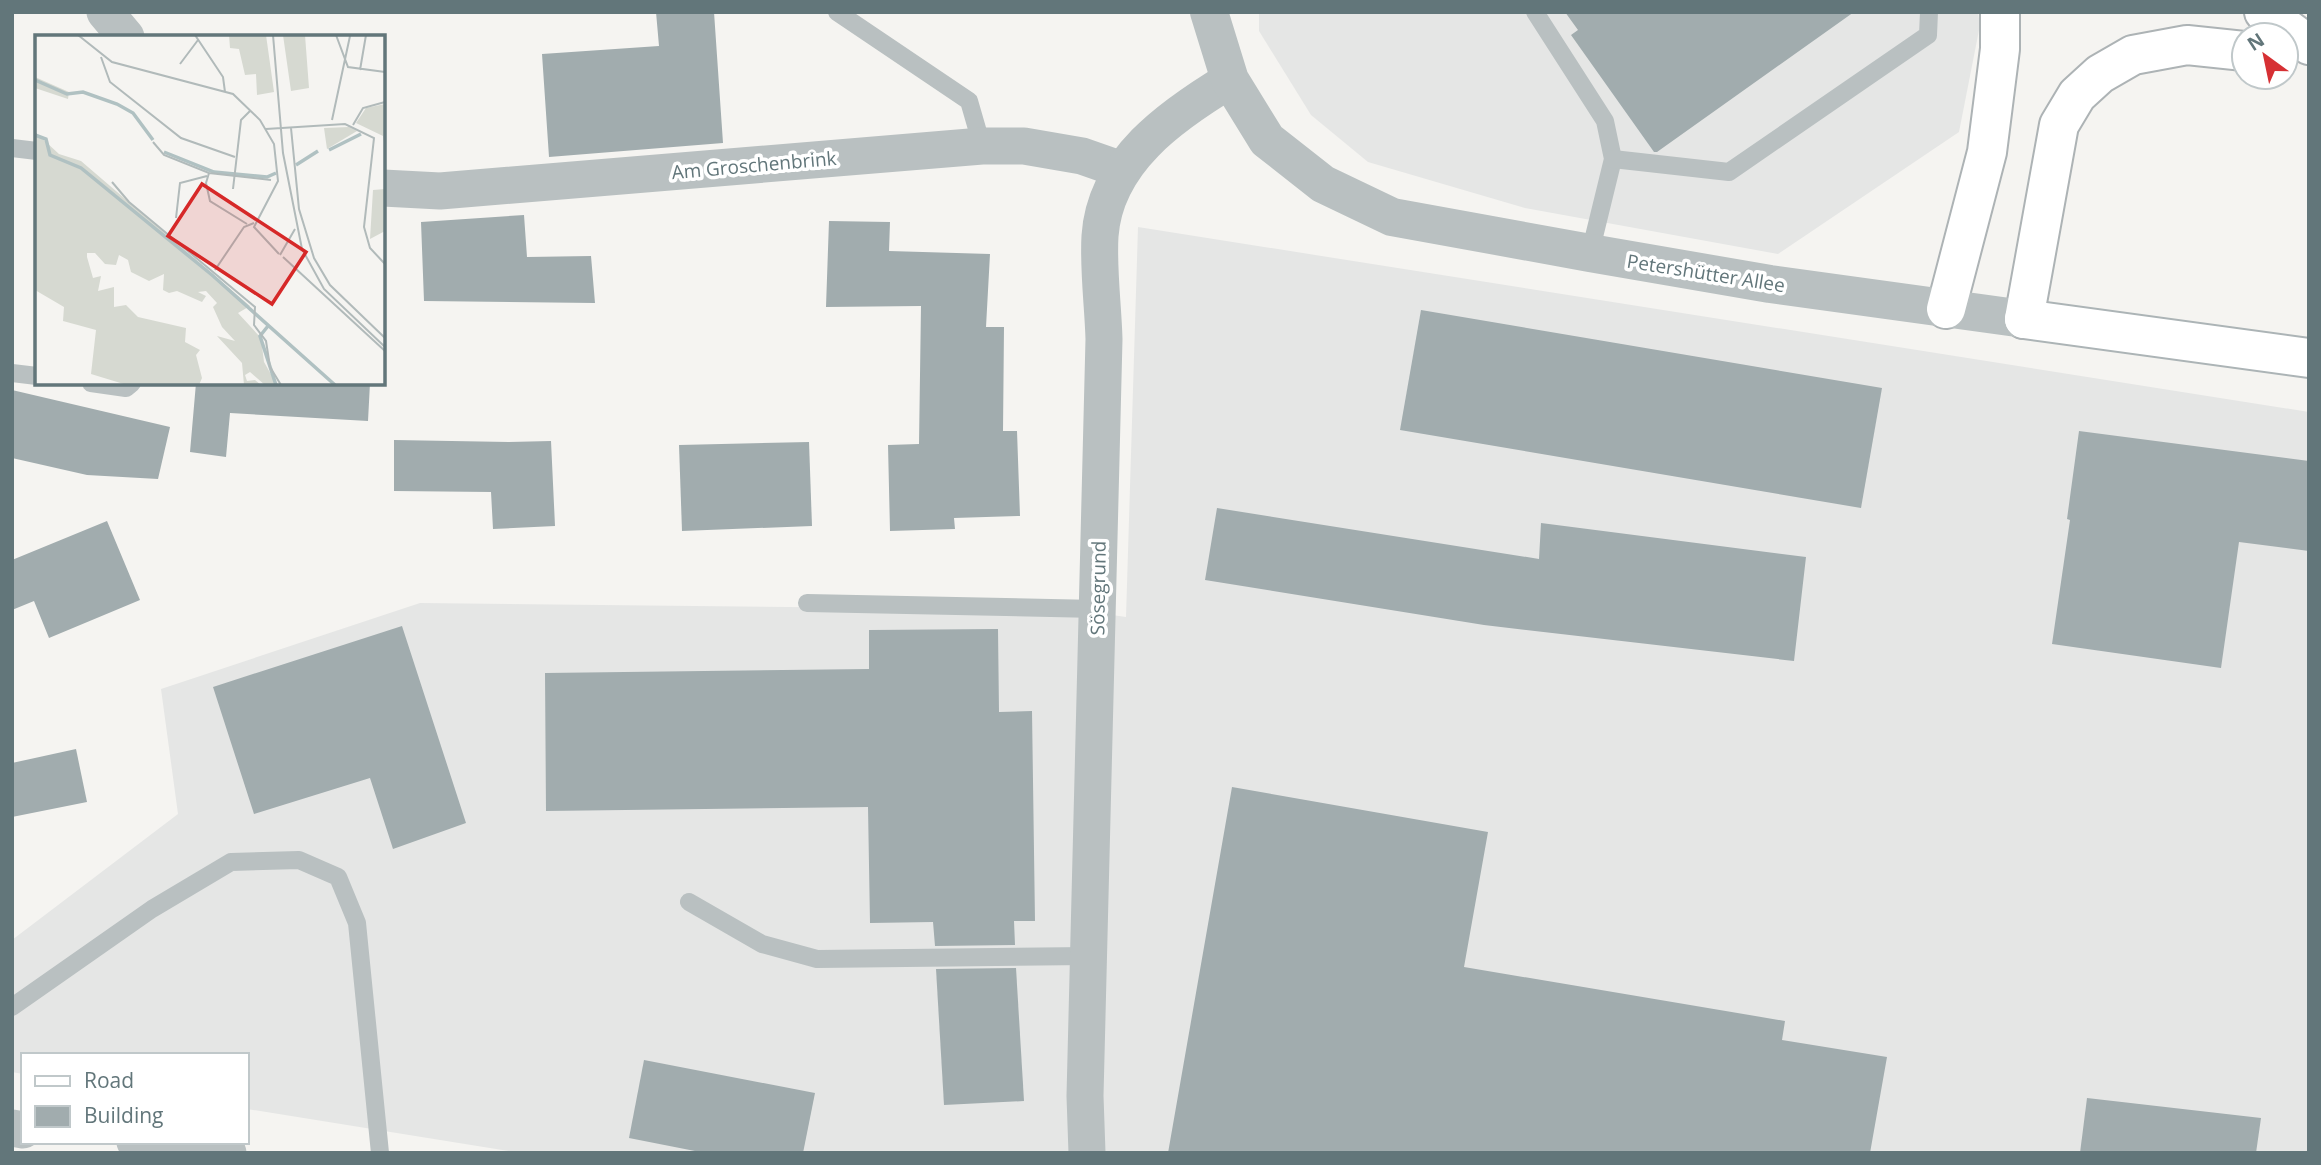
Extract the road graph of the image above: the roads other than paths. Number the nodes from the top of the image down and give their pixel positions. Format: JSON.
{"nodes":[{"id":1,"x":105,"y":12,"type":"edge"},
{"id":2,"x":837,"y":12,"type":"edge"},
{"id":3,"x":1209,"y":12,"type":"edge"},
{"id":4,"x":1535,"y":12,"type":"edge"},
{"id":5,"x":1929,"y":12,"type":"edge"},
{"id":6,"x":2000,"y":12,"type":"edge"},
{"id":7,"x":2264,"y":12,"type":"edge"},
{"id":8,"x":124,"y":35,"type":"edge"},
{"id":9,"x":2309,"y":45,"type":"edge"},
{"id":10,"x":2230,"y":50,"type":"edge"},
{"id":11,"x":1230,"y":80,"type":"junction"},
{"id":12,"x":982,"y":146,"type":"junction"},
{"id":13,"x":12,"y":148,"type":"edge"},
{"id":14,"x":35,"y":151,"type":"edge"},
{"id":15,"x":1613,"y":159,"type":"junction"},
{"id":16,"x":1122,"y":170,"type":"junction"},
{"id":17,"x":385,"y":188,"type":"edge"},
{"id":18,"x":1590,"y":253,"type":"junction"},
{"id":19,"x":1946,"y":309,"type":"junction"},
{"id":20,"x":2024,"y":319,"type":"junction"},
{"id":21,"x":2309,"y":358,"type":"edge"},
{"id":22,"x":12,"y":373,"type":"edge"},
{"id":23,"x":35,"y":376,"type":"edge"},
{"id":24,"x":105,"y":385,"type":"edge"},
{"id":25,"x":130,"y":385,"type":"edge"},
{"id":26,"x":807,"y":603,"type":"dead end"},
{"id":27,"x":1097,"y":609,"type":"junction"},
{"id":28,"x":689,"y":902,"type":"dead end"},
{"id":29,"x":1088,"y":956,"type":"junction"},
{"id":30,"x":12,"y":1007,"type":"edge"},
{"id":31,"x":152,"y":1144,"type":"edge"},
{"id":32,"x":228,"y":1153,"type":"edge"},
{"id":33,"x":380,"y":1153,"type":"edge"},
{"id":34,"x":1087,"y":1153,"type":"edge"}],
"edges":[{"from":1,"to":8,"type":"street"},
{"from":2,"to":12,"type":"lane"},
{"from":3,"to":11,"type":"street","name":"Petershütter Allee"},
{"from":4,"to":15,"type":"lane"},
{"from":5,"to":15,"type":"lane"},
{"from":6,"to":19,"type":"main road"},
{"from":7,"to":9,"type":"main road"},
{"from":10,"to":20,"type":"main road"},
{"from":11,"to":16,"type":"street","name":"Sösegrund"},
{"from":11,"to":18,"type":"street","name":"Petershütter Allee"},
{"from":12,"to":16,"type":"street","name":"Am Groschenbrink"},
{"from":12,"to":17,"type":"street","name":"Am Groschenbrink"},
{"from":13,"to":14,"type":"lane"},
{"from":15,"to":18,"type":"lane"},
{"from":16,"to":27,"type":"street","name":"Sösegrund"},
{"from":18,"to":19,"type":"street","name":"Petershütter Allee"},
{"from":19,"to":20,"type":"street","name":"Petershütter Allee"},
{"from":20,"to":21,"type":"main road","name":"Petershütter Allee"},
{"from":22,"to":23,"type":"lane"},
{"from":24,"to":25,"type":"lane"},
{"from":26,"to":27,"type":"lane"},
{"from":27,"to":29,"type":"street","name":"Sösegrund"},
{"from":28,"to":29,"type":"lane"},
{"from":29,"to":34,"type":"street","name":"Sösegrund"},
{"from":30,"to":33,"type":"lane"},
{"from":31,"to":32,"type":"street"}]}
